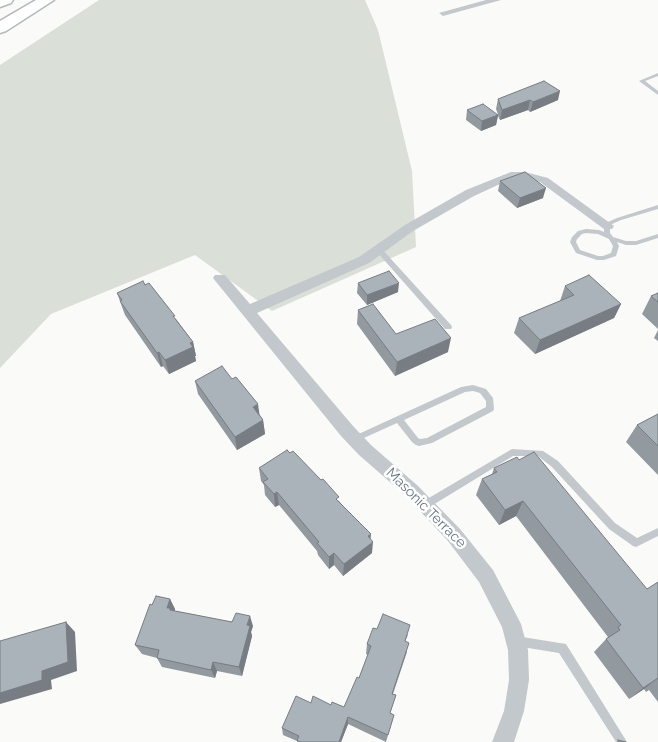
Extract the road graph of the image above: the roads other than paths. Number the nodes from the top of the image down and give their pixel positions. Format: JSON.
{"nodes":[{"id":1,"x":6,"y":0,"type":"edge"},
{"id":2,"x":47,"y":0,"type":"edge"},
{"id":3,"x":497,"y":0,"type":"edge"},
{"id":4,"x":0,"y":3,"type":"edge"},
{"id":5,"x":442,"y":12,"type":"dead end"},
{"id":6,"x":0,"y":28,"type":"edge"},
{"id":7,"x":658,"y":74,"type":"edge"},
{"id":8,"x":658,"y":93,"type":"edge"},
{"id":9,"x":658,"y":207,"type":"edge"},
{"id":10,"x":609,"y":232,"type":"junction"},
{"id":11,"x":658,"y":236,"type":"edge"},
{"id":12,"x":379,"y":250,"type":"junction"},
{"id":13,"x":220,"y":278,"type":"dead end"},
{"id":14,"x":248,"y":311,"type":"junction"},
{"id":15,"x":448,"y":327,"type":"dead end"},
{"id":16,"x":399,"y":420,"type":"junction"},
{"id":17,"x":355,"y":439,"type":"junction"},
{"id":18,"x":425,"y":504,"type":"junction"},
{"id":19,"x":658,"y":532,"type":"edge"},
{"id":20,"x":516,"y":641,"type":"junction"},
{"id":21,"x":503,"y":742,"type":"edge"},
{"id":22,"x":622,"y":742,"type":"edge"}],
"edges":[{"from":1,"to":4,"type":"highway"},
{"from":2,"to":6,"type":"highway"},
{"from":3,"to":5,"type":"street"},
{"from":7,"to":8,"type":"lane"},
{"from":9,"to":10,"type":"lane"},
{"from":10,"to":10,"type":"lane"},
{"from":10,"to":11,"type":"lane"},
{"from":10,"to":12,"type":"street"},
{"from":12,"to":14,"type":"street"},
{"from":12,"to":15,"type":"lane"},
{"from":13,"to":14,"type":"street","name":"Masonic Terrace"},
{"from":14,"to":17,"type":"street","name":"Masonic Terrace"},
{"from":16,"to":16,"type":"lane"},
{"from":16,"to":17,"type":"lane"},
{"from":17,"to":18,"type":"street","name":"Masonic Terrace"},
{"from":18,"to":19,"type":"lane"},
{"from":18,"to":20,"type":"street","name":"Masonic Terrace"},
{"from":20,"to":21,"type":"street","name":"Masonic Terrace"},
{"from":20,"to":22,"type":"lane"}]}
